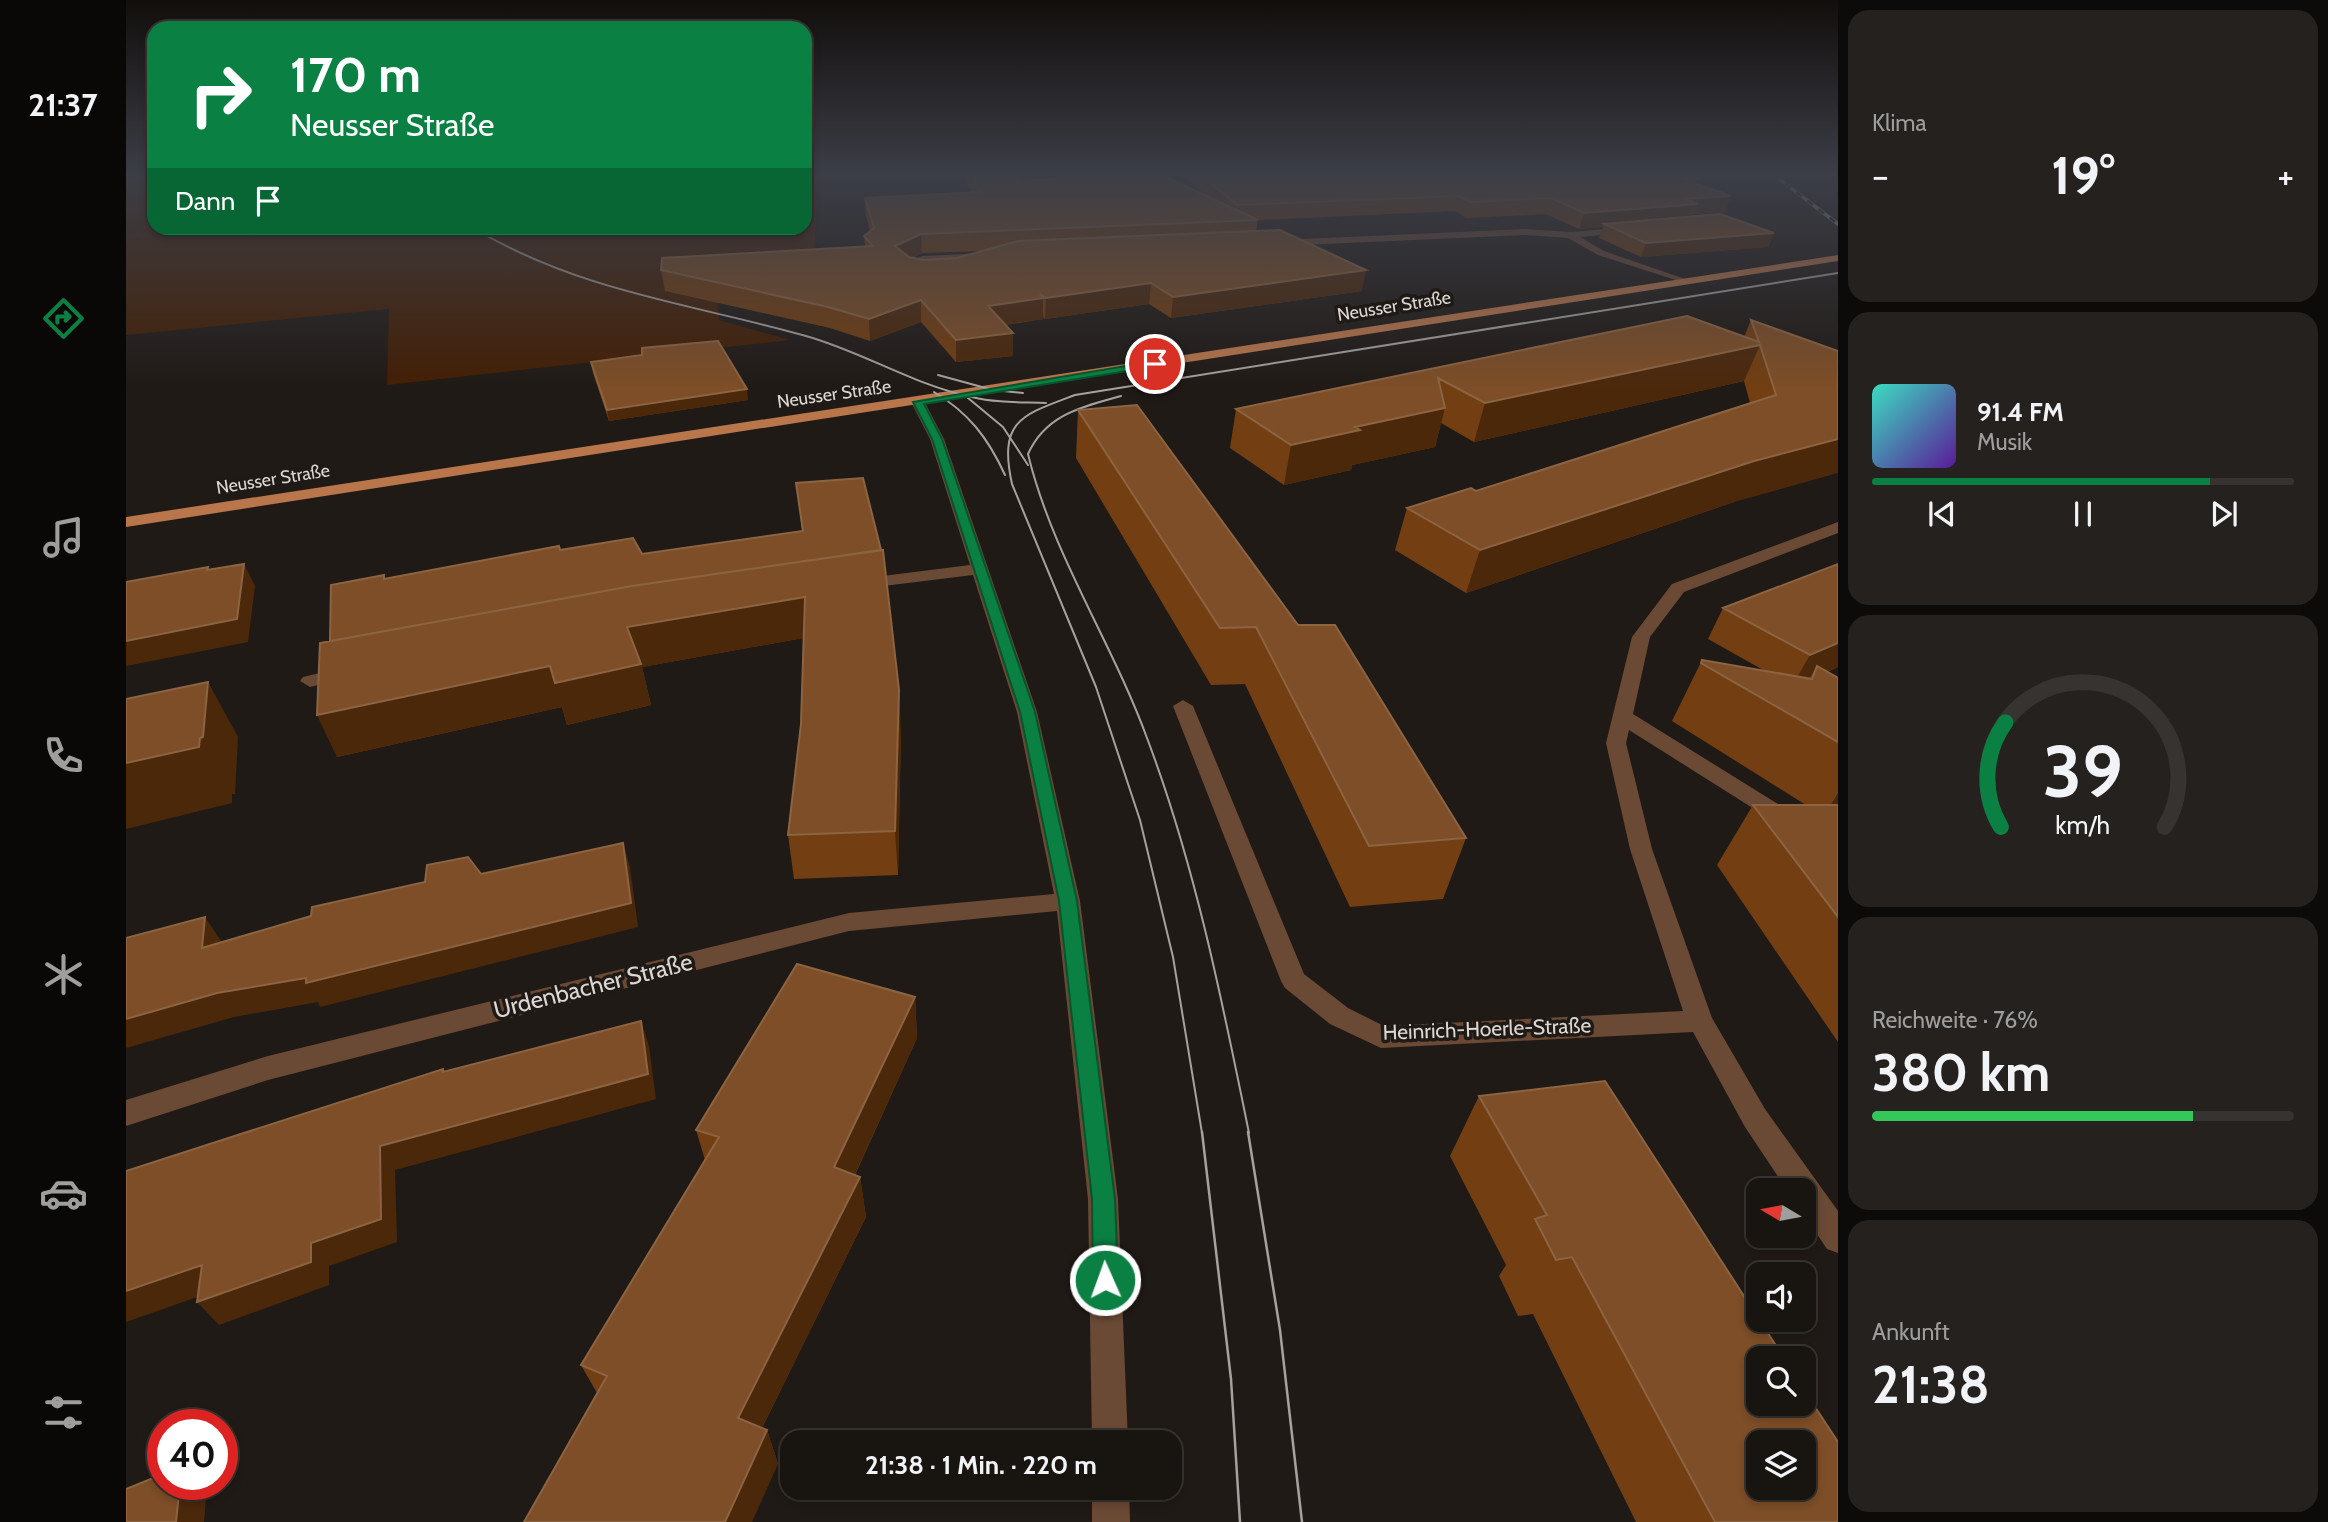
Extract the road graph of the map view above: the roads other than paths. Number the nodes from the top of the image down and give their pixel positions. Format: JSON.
{"nodes":[{"id":1,"x":1589,"y":246,"type":"edge"},
{"id":2,"x":1838,"y":258,"type":"edge"},
{"id":3,"x":962,"y":269,"type":"edge"},
{"id":4,"x":928,"y":275,"type":"edge"},
{"id":5,"x":1681,"y":281,"type":"junction"},
{"id":6,"x":918,"y":402,"type":"junction"},
{"id":7,"x":126,"y":522,"type":"edge"},
{"id":8,"x":1838,"y":527,"type":"edge"},
{"id":9,"x":981,"y":569,"type":"junction"},
{"id":10,"x":834,"y":587,"type":"edge"},
{"id":11,"x":362,"y":670,"type":"edge"},
{"id":12,"x":310,"y":681,"type":"dead end"},
{"id":13,"x":1183,"y":706,"type":"dead end"},
{"id":14,"x":1622,"y":717,"type":"junction"},
{"id":15,"x":1804,"y":830,"type":"edge"},
{"id":16,"x":1068,"y":901,"type":"junction"},
{"id":17,"x":1700,"y":1021,"type":"junction"},
{"id":18,"x":126,"y":1113,"type":"edge"},
{"id":19,"x":1838,"y":1238,"type":"edge"},
{"id":20,"x":1110,"y":1430,"type":"edge"},
{"id":21,"x":1111,"y":1500,"type":"edge"},
{"id":22,"x":1111,"y":1522,"type":"edge"}],
"edges":[{"from":1,"to":5,"type":"street"},
{"from":2,"to":5,"type":"main road","name":"Neusser Straße"},
{"from":3,"to":4,"type":"street"},
{"from":5,"to":6,"type":"main road","name":"Neusser Straße"},
{"from":6,"to":7,"type":"main road","name":"Neusser Straße"},
{"from":6,"to":9,"type":"street"},
{"from":8,"to":14,"type":"street"},
{"from":9,"to":10,"type":"street"},
{"from":9,"to":16,"type":"street"},
{"from":11,"to":12,"type":"street"},
{"from":13,"to":17,"type":"street","name":"Heinrich-Hoerle-Straße"},
{"from":14,"to":15,"type":"street"},
{"from":14,"to":17,"type":"street"},
{"from":16,"to":18,"type":"street","name":"Urdenbacher Straße"},
{"from":16,"to":20,"type":"street"},
{"from":17,"to":19,"type":"street"},
{"from":21,"to":22,"type":"street"}]}
